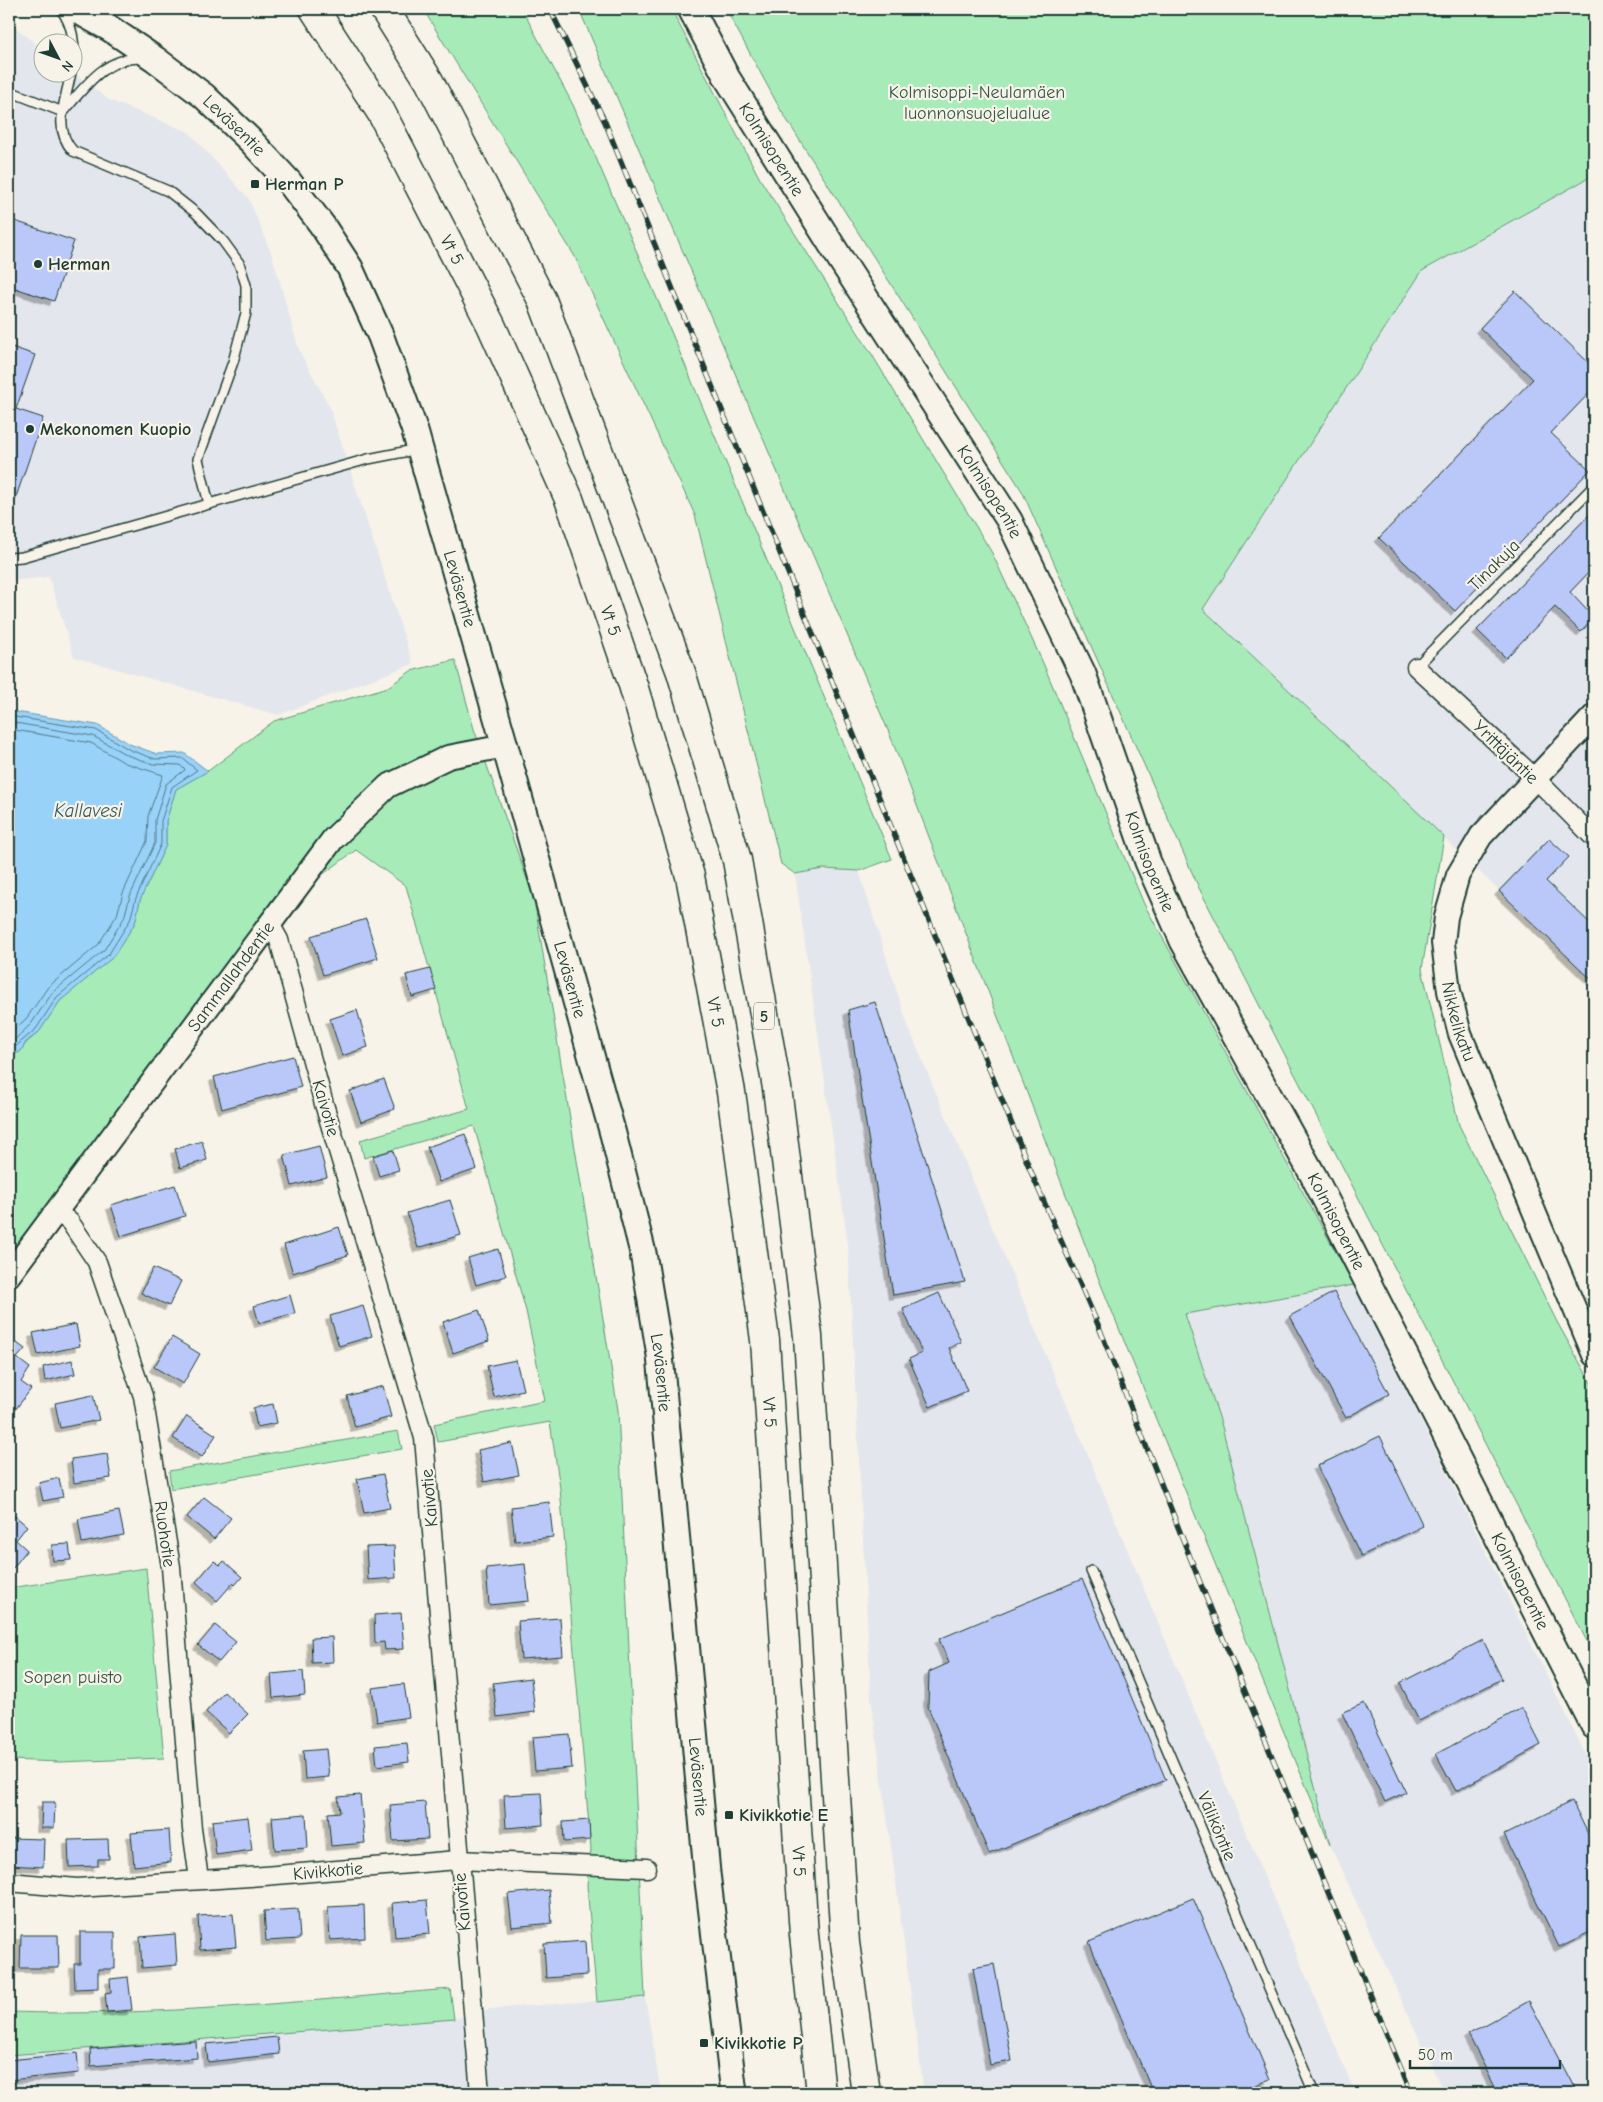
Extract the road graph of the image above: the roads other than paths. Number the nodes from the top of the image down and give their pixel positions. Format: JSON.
{"nodes":[{"id":1,"x":61,"y":9,"type":"edge"},
{"id":2,"x":75,"y":9,"type":"edge"},
{"id":3,"x":314,"y":9,"type":"edge"},
{"id":4,"x":384,"y":9,"type":"edge"},
{"id":5,"x":691,"y":9,"type":"edge"},
{"id":6,"x":72,"y":32,"type":"edge"},
{"id":7,"x":155,"y":59,"type":"junction"},
{"id":8,"x":69,"y":82,"type":"edge"},
{"id":9,"x":9,"y":91,"type":"edge"},
{"id":10,"x":63,"y":112,"type":"junction"},
{"id":11,"x":420,"y":448,"type":"junction"},
{"id":12,"x":1594,"y":486,"type":"edge"},
{"id":13,"x":209,"y":504,"type":"junction"},
{"id":14,"x":9,"y":558,"type":"edge"},
{"id":15,"x":1416,"y":667,"type":"joint"},
{"id":16,"x":1594,"y":716,"type":"edge"},
{"id":17,"x":505,"y":746,"type":"junction"},
{"id":18,"x":1535,"y":778,"type":"junction"},
{"id":19,"x":1594,"y":838,"type":"edge"},
{"id":20,"x":270,"y":924,"type":"junction"},
{"id":21,"x":56,"y":1211,"type":"junction"},
{"id":22,"x":9,"y":1275,"type":"edge"},
{"id":23,"x":1594,"y":1355,"type":"edge"},
{"id":24,"x":1091,"y":1571,"type":"dead end"},
{"id":25,"x":1594,"y":1726,"type":"edge"},
{"id":26,"x":458,"y":1860,"type":"junction"},
{"id":27,"x":648,"y":1868,"type":"dead end"},
{"id":28,"x":199,"y":1879,"type":"junction"},
{"id":29,"x":9,"y":1882,"type":"edge"},
{"id":30,"x":480,"y":2093,"type":"edge"},
{"id":31,"x":734,"y":2093,"type":"edge"},
{"id":32,"x":821,"y":2093,"type":"edge"},
{"id":33,"x":866,"y":2093,"type":"edge"},
{"id":34,"x":1314,"y":2093,"type":"edge"}],
"edges":[{"from":1,"to":6,"type":"lane"},
{"from":2,"to":7,"type":"main road","name":"Leväsentie"},
{"from":3,"to":32,"type":"highway","name":"Vt 5"},
{"from":4,"to":33,"type":"highway","number":"5"},
{"from":5,"to":25,"type":"main road","name":"Kolmisopentie"},
{"from":7,"to":10,"type":"lane"},
{"from":7,"to":11,"type":"main road","name":"Leväsentie"},
{"from":8,"to":10,"type":"lane"},
{"from":9,"to":10,"type":"lane"},
{"from":10,"to":13,"type":"lane"},
{"from":11,"to":13,"type":"lane"},
{"from":11,"to":17,"type":"main road","name":"Leväsentie"},
{"from":12,"to":15,"type":"lane","name":"Tinakuja"},
{"from":13,"to":14,"type":"lane"},
{"from":15,"to":18,"type":"street","name":"Yrittäjäntie"},
{"from":16,"to":18,"type":"street","name":"Nikkelikatu"},
{"from":17,"to":20,"type":"street","name":"Sammallahdentie"},
{"from":17,"to":31,"type":"main road","name":"Leväsentie"},
{"from":18,"to":19,"type":"street","name":"Yrittäjäntie"},
{"from":18,"to":23,"type":"street","name":"Nikkelikatu"},
{"from":20,"to":21,"type":"street","name":"Sammallahdentie"},
{"from":20,"to":26,"type":"street","name":"Kaivotie"},
{"from":21,"to":22,"type":"street","name":"Sammallahdentie"},
{"from":21,"to":28,"type":"street","name":"Ruohotie"},
{"from":24,"to":34,"type":"lane","name":"Väliköntie"},
{"from":26,"to":27,"type":"street","name":"Kivikkotie"},
{"from":26,"to":28,"type":"street","name":"Kivikkotie"},
{"from":26,"to":30,"type":"street","name":"Kaivotie"},
{"from":28,"to":29,"type":"street","name":"Kivikkotie"}]}
